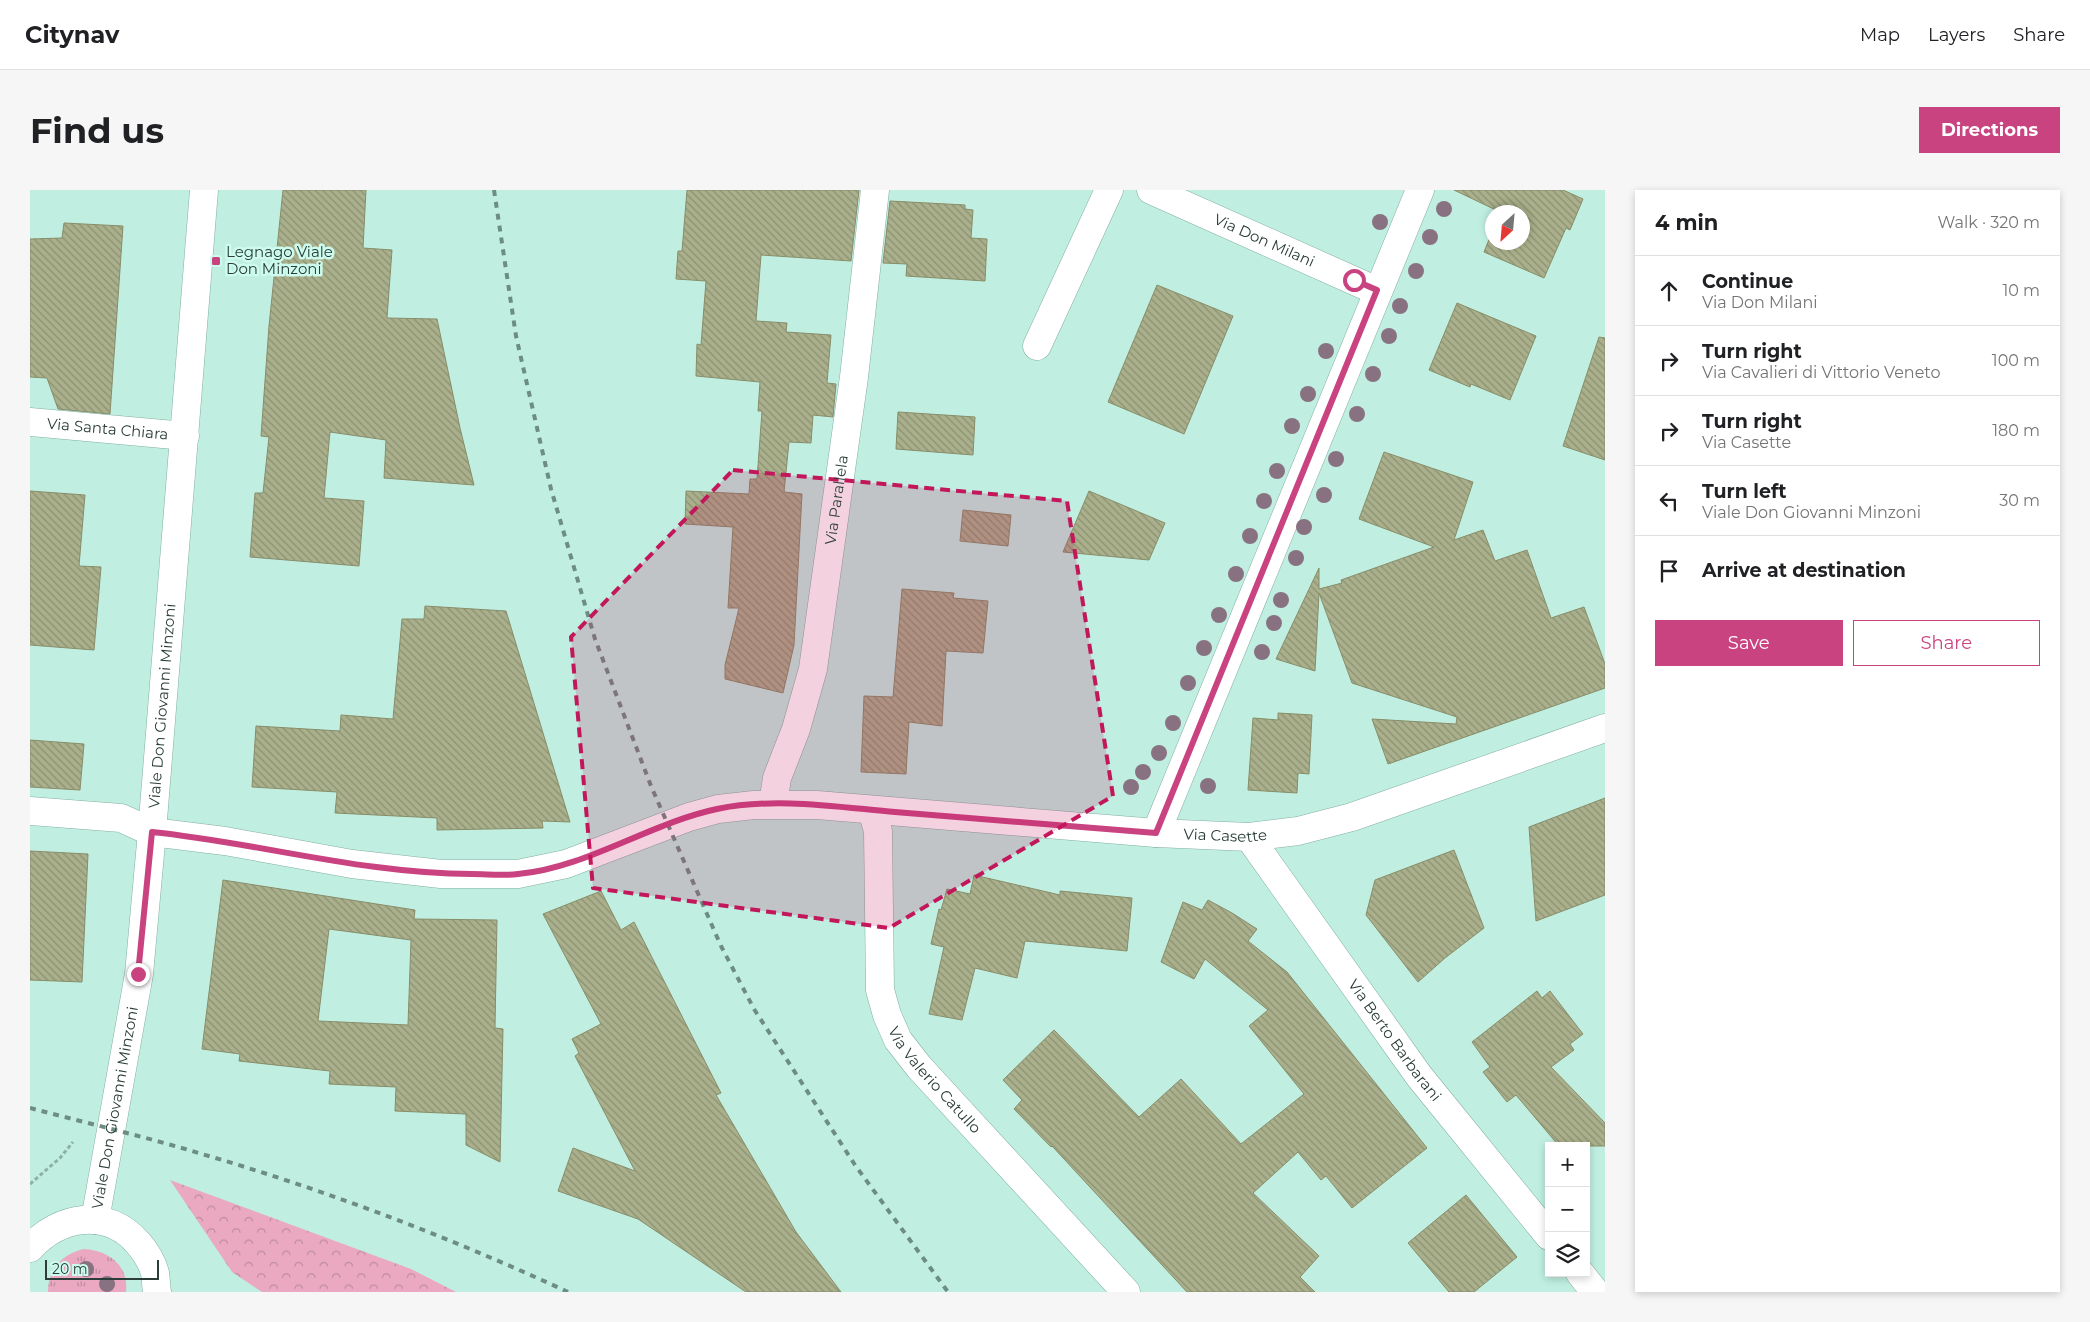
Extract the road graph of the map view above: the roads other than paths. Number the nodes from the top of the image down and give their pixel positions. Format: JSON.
{"nodes":[{"id":1,"x":204,"y":190,"type":"edge"},
{"id":2,"x":875,"y":190,"type":"edge"},
{"id":3,"x":1109,"y":190,"type":"edge"},
{"id":4,"x":1151,"y":190,"type":"edge"},
{"id":5,"x":1420,"y":190,"type":"edge"},
{"id":6,"x":1377,"y":290,"type":"junction"},
{"id":7,"x":1038,"y":346,"type":"dead end"},
{"id":8,"x":30,"y":422,"type":"edge"},
{"id":9,"x":185,"y":436,"type":"junction"},
{"id":10,"x":1605,"y":728,"type":"edge"},
{"id":11,"x":773,"y":804,"type":"junction"},
{"id":12,"x":872,"y":810,"type":"junction"},
{"id":13,"x":30,"y":811,"type":"edge"},
{"id":14,"x":152,"y":832,"type":"junction"},
{"id":15,"x":1156,"y":833,"type":"junction"},
{"id":16,"x":1249,"y":837,"type":"junction"},
{"id":17,"x":95,"y":1220,"type":"junction"},
{"id":18,"x":1546,"y":1232,"type":"edge"},
{"id":19,"x":30,"y":1248,"type":"edge"},
{"id":20,"x":1583,"y":1277,"type":"edge"},
{"id":21,"x":156,"y":1282,"type":"edge"},
{"id":22,"x":178,"y":1292,"type":"edge"},
{"id":23,"x":1126,"y":1292,"type":"edge"},
{"id":24,"x":1595,"y":1292,"type":"edge"}],
"edges":[{"from":1,"to":9,"type":"street","name":"Viale Don Giovanni Minzoni"},
{"from":2,"to":11,"type":"street","name":"Via Parallela"},
{"from":3,"to":7,"type":"street"},
{"from":4,"to":6,"type":"street","name":"Via Don Milani"},
{"from":5,"to":6,"type":"street"},
{"from":6,"to":15,"type":"street"},
{"from":8,"to":9,"type":"street","name":"Via Santa Chiara"},
{"from":9,"to":14,"type":"street","name":"Viale Don Giovanni Minzoni"},
{"from":10,"to":16,"type":"street","name":"Via Casette"},
{"from":11,"to":12,"type":"street","name":"Via Casette"},
{"from":11,"to":14,"type":"street","name":"Via Casette"},
{"from":12,"to":15,"type":"street","name":"Via Casette"},
{"from":12,"to":23,"type":"street","name":"Via Valerio Catullo"},
{"from":13,"to":14,"type":"street","name":"Via Casette"},
{"from":14,"to":17,"type":"street","name":"Viale Don Giovanni Minzoni"},
{"from":15,"to":16,"type":"street","name":"Via Casette"},
{"from":16,"to":18,"type":"street","name":"Via Berto Barbarani"},
{"from":17,"to":19,"type":"street"},
{"from":17,"to":21,"type":"street"},
{"from":20,"to":24,"type":"street"},
{"from":21,"to":22,"type":"street"}]}
